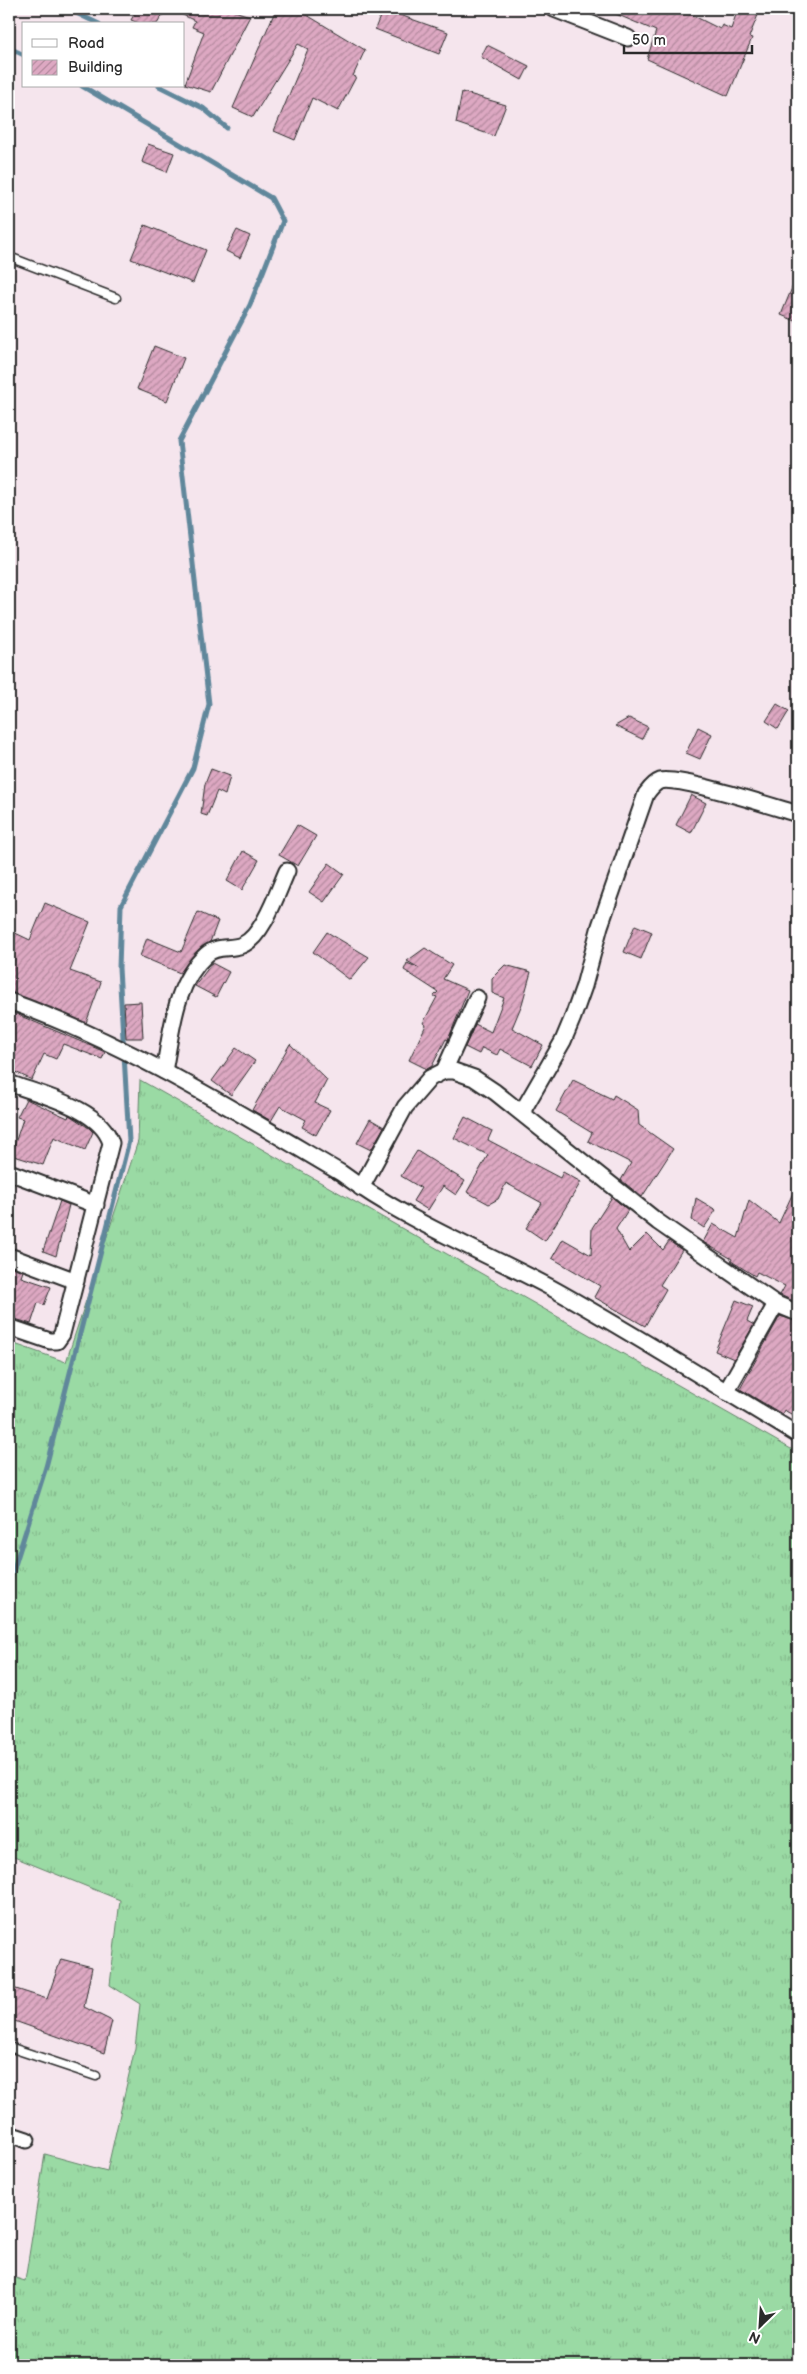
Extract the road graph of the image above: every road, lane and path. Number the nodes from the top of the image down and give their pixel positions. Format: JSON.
{"nodes":[{"id":1,"x":554,"y":9,"type":"edge"},
{"id":2,"x":628,"y":38,"type":"dead end"},
{"id":3,"x":9,"y":257,"type":"edge"},
{"id":4,"x":116,"y":298,"type":"dead end"},
{"id":5,"x":798,"y":814,"type":"edge"},
{"id":6,"x":287,"y":872,"type":"dead end"},
{"id":7,"x":477,"y":998,"type":"dead end"},
{"id":8,"x":9,"y":1001,"type":"edge"},
{"id":9,"x":159,"y":1068,"type":"junction"},
{"id":10,"x":444,"y":1070,"type":"junction"},
{"id":11,"x":9,"y":1083,"type":"edge"},
{"id":12,"x":522,"y":1112,"type":"junction"},
{"id":13,"x":9,"y":1172,"type":"edge"},
{"id":14,"x":361,"y":1188,"type":"junction"},
{"id":15,"x":96,"y":1206,"type":"junction"},
{"id":16,"x":9,"y":1256,"type":"edge"},
{"id":17,"x":76,"y":1281,"type":"junction"},
{"id":18,"x":776,"y":1304,"type":"junction"},
{"id":19,"x":798,"y":1313,"type":"edge"},
{"id":20,"x":9,"y":1328,"type":"edge"},
{"id":21,"x":726,"y":1392,"type":"junction"},
{"id":22,"x":798,"y":1435,"type":"edge"},
{"id":23,"x":9,"y":2047,"type":"edge"},
{"id":24,"x":96,"y":2076,"type":"dead end"},
{"id":25,"x":9,"y":2134,"type":"edge"},
{"id":26,"x":26,"y":2140,"type":"dead end"}],
"edges":[{"from":1,"to":2,"type":"street"},
{"from":3,"to":4,"type":"lane"},
{"from":5,"to":12,"type":"street"},
{"from":6,"to":9,"type":"street"},
{"from":7,"to":10,"type":"street"},
{"from":8,"to":9,"type":"street"},
{"from":9,"to":14,"type":"street"},
{"from":10,"to":12,"type":"street"},
{"from":10,"to":14,"type":"street"},
{"from":11,"to":15,"type":"street"},
{"from":12,"to":18,"type":"street"},
{"from":13,"to":15,"type":"street"},
{"from":14,"to":21,"type":"street"},
{"from":15,"to":17,"type":"street"},
{"from":16,"to":17,"type":"street"},
{"from":17,"to":20,"type":"street"},
{"from":18,"to":19,"type":"street"},
{"from":18,"to":21,"type":"street"},
{"from":21,"to":22,"type":"street"},
{"from":23,"to":24,"type":"lane"},
{"from":25,"to":26,"type":"street"}]}
